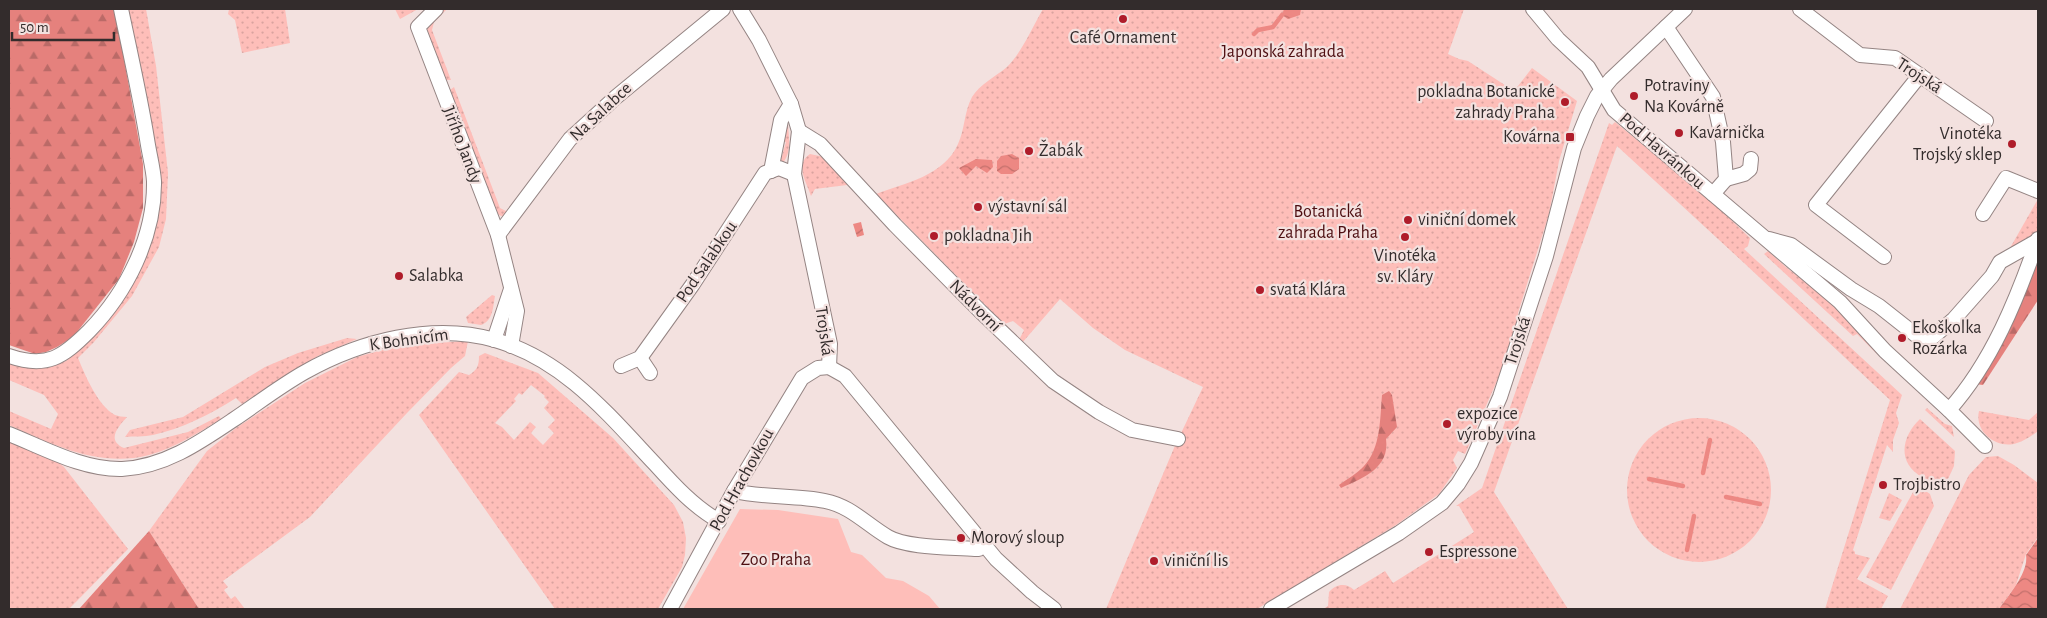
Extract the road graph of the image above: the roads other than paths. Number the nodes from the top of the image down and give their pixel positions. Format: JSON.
{"nodes":[{"id":1,"x":121,"y":9,"type":"edge"},
{"id":2,"x":436,"y":9,"type":"edge"},
{"id":3,"x":723,"y":9,"type":"edge"},
{"id":4,"x":740,"y":9,"type":"edge"},
{"id":5,"x":1532,"y":9,"type":"edge"},
{"id":6,"x":1685,"y":9,"type":"edge"},
{"id":7,"x":1800,"y":9,"type":"edge"},
{"id":8,"x":1666,"y":26,"type":"junction"},
{"id":9,"x":1920,"y":75,"type":"junction"},
{"id":10,"x":1602,"y":89,"type":"junction"},
{"id":11,"x":791,"y":104,"type":"junction"},
{"id":12,"x":1986,"y":121,"type":"dead end"},
{"id":13,"x":800,"y":131,"type":"junction"},
{"id":14,"x":1751,"y":159,"type":"dead end"},
{"id":15,"x":771,"y":171,"type":"junction"},
{"id":16,"x":794,"y":174,"type":"junction"},
{"id":17,"x":1726,"y":179,"type":"junction"},
{"id":18,"x":2038,"y":191,"type":"edge"},
{"id":19,"x":1712,"y":194,"type":"junction"},
{"id":20,"x":1983,"y":214,"type":"dead end"},
{"id":21,"x":498,"y":234,"type":"junction"},
{"id":22,"x":1763,"y":238,"type":"junction"},
{"id":23,"x":2038,"y":239,"type":"edge"},
{"id":24,"x":1884,"y":257,"type":"dead end"},
{"id":25,"x":512,"y":288,"type":"junction"},
{"id":26,"x":494,"y":340,"type":"junction"},
{"id":27,"x":511,"y":346,"type":"junction"},
{"id":28,"x":9,"y":356,"type":"edge"},
{"id":29,"x":640,"y":358,"type":"junction"},
{"id":30,"x":621,"y":366,"type":"dead end"},
{"id":31,"x":829,"y":368,"type":"junction"},
{"id":32,"x":650,"y":373,"type":"dead end"},
{"id":33,"x":1949,"y":410,"type":"junction"},
{"id":34,"x":9,"y":434,"type":"edge"},
{"id":35,"x":1178,"y":439,"type":"dead end"},
{"id":36,"x":1985,"y":446,"type":"dead end"},
{"id":37,"x":734,"y":491,"type":"junction"},
{"id":38,"x":719,"y":521,"type":"junction"},
{"id":39,"x":983,"y":544,"type":"junction"},
{"id":40,"x":670,"y":609,"type":"edge"},
{"id":41,"x":1054,"y":609,"type":"edge"},
{"id":42,"x":1271,"y":609,"type":"edge"}],
"edges":[{"from":1,"to":28,"type":"street"},
{"from":2,"to":21,"type":"street","name":"Jiřího Jandy"},
{"from":3,"to":21,"type":"street","name":"Na Salabce"},
{"from":4,"to":11,"type":"street","name":"Trojská"},
{"from":5,"to":10,"type":"street","name":"Pod Havránkou"},
{"from":6,"to":8,"type":"street","name":"Trojská"},
{"from":7,"to":9,"type":"street","name":"Trojská"},
{"from":8,"to":10,"type":"street","name":"Trojská"},
{"from":8,"to":17,"type":"street"},
{"from":9,"to":12,"type":"street","name":"Trojská"},
{"from":9,"to":24,"type":"street"},
{"from":10,"to":19,"type":"street","name":"Pod Havránkou"},
{"from":10,"to":42,"type":"street","name":"Trojská"},
{"from":11,"to":13,"type":"street","name":"Trojská"},
{"from":11,"to":15,"type":"street"},
{"from":13,"to":16,"type":"street","name":"Trojská"},
{"from":13,"to":35,"type":"street","name":"Nádvorní"},
{"from":14,"to":17,"type":"street"},
{"from":15,"to":16,"type":"street"},
{"from":15,"to":29,"type":"street","name":"Pod Salabkou"},
{"from":16,"to":31,"type":"street","name":"Trojská"},
{"from":17,"to":19,"type":"street"},
{"from":18,"to":20,"type":"street"},
{"from":19,"to":22,"type":"street","name":"Pod Havránkou"},
{"from":21,"to":25,"type":"street","name":"Jiřího Jandy"},
{"from":22,"to":23,"type":"street","name":"Pod Havránkou"},
{"from":22,"to":33,"type":"street","name":"Pod Havránkou"},
{"from":23,"to":33,"type":"street"},
{"from":25,"to":26,"type":"street"},
{"from":25,"to":27,"type":"street","name":"Jiřího Jandy"},
{"from":26,"to":27,"type":"street","name":"K Bohnicím"},
{"from":26,"to":34,"type":"street","name":"K Bohnicím"},
{"from":27,"to":38,"type":"street","name":"K Bohnicím"},
{"from":29,"to":30,"type":"street"},
{"from":29,"to":32,"type":"street"},
{"from":31,"to":37,"type":"street","name":"Pod Hrachovkou"},
{"from":31,"to":39,"type":"street","name":"Trojská"},
{"from":33,"to":36,"type":"street","name":"Pod Havránkou"},
{"from":37,"to":38,"type":"street","name":"Pod Hrachovkou"},
{"from":37,"to":39,"type":"street"},
{"from":38,"to":40,"type":"street","name":"Pod Hrachovkou"},
{"from":39,"to":41,"type":"street","name":"Trojská"}]}
